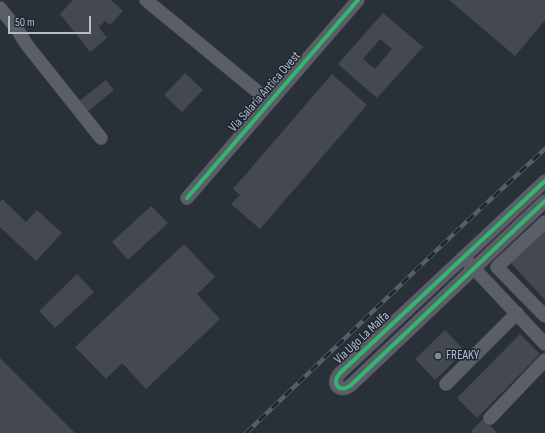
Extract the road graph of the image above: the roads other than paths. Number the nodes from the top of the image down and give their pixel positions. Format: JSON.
{"nodes":[{"id":1,"x":146,"y":0,"type":"edge"},
{"id":2,"x":351,"y":2,"type":"edge"},
{"id":3,"x":0,"y":8,"type":"edge"},
{"id":4,"x":270,"y":102,"type":"junction"},
{"id":5,"x":101,"y":138,"type":"dead end"},
{"id":6,"x":545,"y":181,"type":"edge"},
{"id":7,"x":530,"y":195,"type":"junction"},
{"id":8,"x":187,"y":198,"type":"dead end"},
{"id":9,"x":543,"y":206,"type":"edge"},
{"id":10,"x":545,"y":222,"type":"edge"},
{"id":11,"x":464,"y":257,"type":"junction"},
{"id":12,"x":474,"y":268,"type":"junction"},
{"id":13,"x":517,"y":313,"type":"junction"},
{"id":14,"x":545,"y":316,"type":"edge"},
{"id":15,"x":545,"y":344,"type":"edge"},
{"id":16,"x":545,"y":360,"type":"edge"},
{"id":17,"x":446,"y":384,"type":"dead end"},
{"id":18,"x":490,"y":418,"type":"dead end"}],
"edges":[{"from":1,"to":4,"type":"street"},
{"from":2,"to":4,"type":"street","name":"Via Salaria Antica Ovest"},
{"from":3,"to":5,"type":"street"},
{"from":4,"to":8,"type":"street","name":"Via Salaria Antica Ovest"},
{"from":6,"to":7,"type":"street","name":"Via Ugo La Malfa"},
{"from":7,"to":9,"type":"street"},
{"from":7,"to":11,"type":"street","name":"Via Ugo La Malfa"},
{"from":9,"to":12,"type":"street","name":"Via Ugo La Malfa"},
{"from":10,"to":14,"type":"street"},
{"from":11,"to":12,"type":"street"},
{"from":11,"to":12,"type":"street","name":"Via Ugo La Malfa"},
{"from":12,"to":13,"type":"street"},
{"from":13,"to":15,"type":"street"},
{"from":13,"to":17,"type":"street"},
{"from":16,"to":18,"type":"street"}]}
